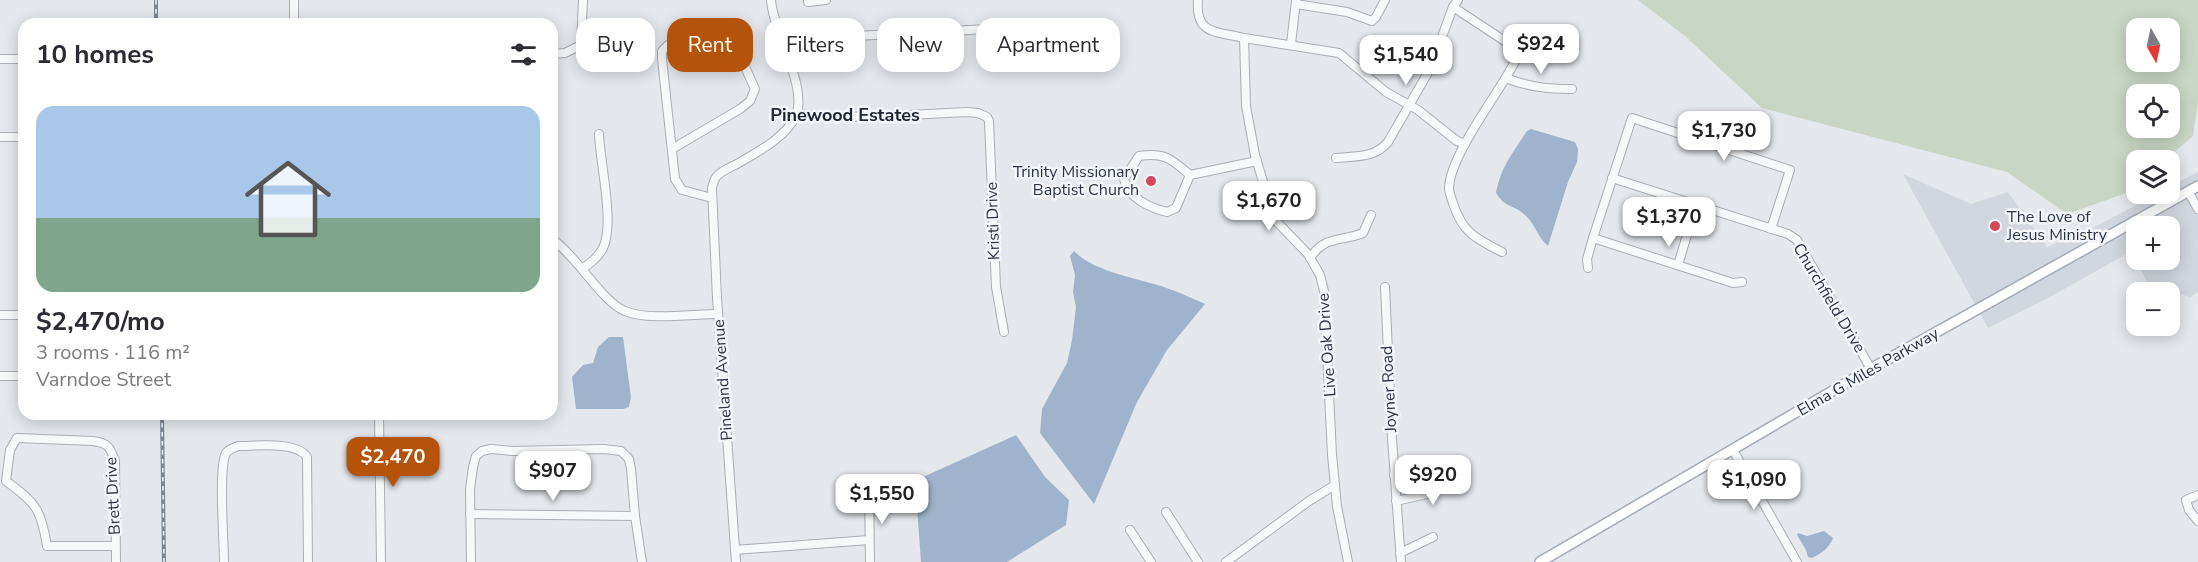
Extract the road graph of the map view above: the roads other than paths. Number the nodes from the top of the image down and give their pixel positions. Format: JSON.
{"nodes":[{"id":1,"x":294,"y":0,"type":"edge"},
{"id":2,"x":583,"y":0,"type":"edge"},
{"id":3,"x":771,"y":0,"type":"edge"},
{"id":4,"x":808,"y":0,"type":"edge"},
{"id":5,"x":826,"y":0,"type":"edge"},
{"id":6,"x":1198,"y":0,"type":"edge"},
{"id":7,"x":1385,"y":0,"type":"edge"},
{"id":8,"x":1296,"y":2,"type":"edge"},
{"id":9,"x":1455,"y":3,"type":"edge"},
{"id":10,"x":294,"y":18,"type":"edge"},
{"id":11,"x":773,"y":18,"type":"edge"},
{"id":12,"x":976,"y":30,"type":"edge"},
{"id":13,"x":1534,"y":31,"type":"dead end"},
{"id":14,"x":865,"y":36,"type":"edge"},
{"id":15,"x":1244,"y":38,"type":"junction"},
{"id":16,"x":1291,"y":44,"type":"junction"},
{"id":17,"x":1520,"y":51,"type":"junction"},
{"id":18,"x":558,"y":54,"type":"edge"},
{"id":19,"x":0,"y":59,"type":"edge"},
{"id":20,"x":18,"y":59,"type":"edge"},
{"id":21,"x":792,"y":72,"type":"edge"},
{"id":22,"x":1506,"y":78,"type":"junction"},
{"id":23,"x":1572,"y":88,"type":"dead end"},
{"id":24,"x":1410,"y":106,"type":"junction"},
{"id":25,"x":796,"y":114,"type":"junction"},
{"id":26,"x":599,"y":134,"type":"dead end"},
{"id":27,"x":0,"y":137,"type":"edge"},
{"id":28,"x":18,"y":137,"type":"edge"},
{"id":29,"x":1465,"y":144,"type":"junction"},
{"id":30,"x":672,"y":149,"type":"junction"},
{"id":31,"x":1336,"y":158,"type":"dead end"},
{"id":32,"x":1257,"y":160,"type":"junction"},
{"id":33,"x":1190,"y":175,"type":"junction"},
{"id":34,"x":1612,"y":178,"type":"junction"},
{"id":35,"x":2198,"y":186,"type":"edge"},
{"id":36,"x":2188,"y":191,"type":"junction"},
{"id":37,"x":712,"y":198,"type":"junction"},
{"id":38,"x":1696,"y":205,"type":"junction"},
{"id":39,"x":2198,"y":209,"type":"edge"},
{"id":40,"x":1371,"y":215,"type":"dead end"},
{"id":41,"x":1770,"y":229,"type":"junction"},
{"id":42,"x":1593,"y":238,"type":"junction"},
{"id":43,"x":558,"y":243,"type":"edge"},
{"id":44,"x":1502,"y":252,"type":"dead end"},
{"id":45,"x":1310,"y":258,"type":"junction"},
{"id":46,"x":1677,"y":264,"type":"junction"},
{"id":47,"x":583,"y":268,"type":"junction"},
{"id":48,"x":1588,"y":268,"type":"dead end"},
{"id":49,"x":1742,"y":282,"type":"dead end"},
{"id":50,"x":1385,"y":287,"type":"dead end"},
{"id":51,"x":718,"y":314,"type":"junction"},
{"id":52,"x":0,"y":315,"type":"edge"},
{"id":53,"x":18,"y":315,"type":"edge"},
{"id":54,"x":1004,"y":332,"type":"dead end"},
{"id":55,"x":1871,"y":369,"type":"junction"},
{"id":56,"x":0,"y":376,"type":"edge"},
{"id":57,"x":18,"y":376,"type":"edge"},
{"id":58,"x":379,"y":420,"type":"edge"},
{"id":59,"x":1733,"y":450,"type":"junction"},
{"id":60,"x":1437,"y":465,"type":"dead end"},
{"id":61,"x":1450,"y":473,"type":"dead end"},
{"id":62,"x":1394,"y":475,"type":"junction"},
{"id":63,"x":1335,"y":485,"type":"junction"},
{"id":64,"x":868,"y":489,"type":"dead end"},
{"id":65,"x":2198,"y":495,"type":"edge"},
{"id":66,"x":1396,"y":501,"type":"junction"},
{"id":67,"x":1166,"y":512,"type":"dead end"},
{"id":68,"x":470,"y":514,"type":"junction"},
{"id":69,"x":635,"y":516,"type":"junction"},
{"id":70,"x":2198,"y":521,"type":"edge"},
{"id":71,"x":1130,"y":530,"type":"dead end"},
{"id":72,"x":1433,"y":537,"type":"dead end"},
{"id":73,"x":869,"y":540,"type":"junction"},
{"id":74,"x":115,"y":546,"type":"junction"},
{"id":75,"x":735,"y":550,"type":"junction"},
{"id":76,"x":1400,"y":553,"type":"junction"},
{"id":77,"x":116,"y":562,"type":"edge"},
{"id":78,"x":224,"y":562,"type":"edge"},
{"id":79,"x":308,"y":562,"type":"edge"},
{"id":80,"x":381,"y":562,"type":"edge"},
{"id":81,"x":471,"y":562,"type":"edge"},
{"id":82,"x":642,"y":562,"type":"edge"},
{"id":83,"x":736,"y":562,"type":"edge"},
{"id":84,"x":870,"y":562,"type":"edge"},
{"id":85,"x":1151,"y":562,"type":"edge"},
{"id":86,"x":1198,"y":562,"type":"edge"},
{"id":87,"x":1226,"y":562,"type":"edge"},
{"id":88,"x":1348,"y":562,"type":"edge"},
{"id":89,"x":1401,"y":562,"type":"edge"},
{"id":90,"x":1540,"y":562,"type":"edge"},
{"id":91,"x":1797,"y":562,"type":"edge"}],
"edges":[{"from":1,"to":10,"type":"street"},
{"from":2,"to":18,"type":"street"},
{"from":3,"to":11,"type":"street"},
{"from":4,"to":5,"type":"street"},
{"from":6,"to":15,"type":"street"},
{"from":7,"to":8,"type":"street"},
{"from":8,"to":16,"type":"street"},
{"from":9,"to":17,"type":"street"},
{"from":9,"to":24,"type":"street"},
{"from":12,"to":14,"type":"street"},
{"from":13,"to":17,"type":"street"},
{"from":15,"to":16,"type":"street"},
{"from":15,"to":32,"type":"street","name":"Live Oak Drive"},
{"from":16,"to":24,"type":"street"},
{"from":17,"to":22,"type":"street"},
{"from":19,"to":20,"type":"street"},
{"from":21,"to":25,"type":"street"},
{"from":22,"to":23,"type":"street"},
{"from":22,"to":29,"type":"street"},
{"from":24,"to":29,"type":"street"},
{"from":24,"to":31,"type":"street"},
{"from":25,"to":37,"type":"street","name":"Pineland Avenue"},
{"from":25,"to":54,"type":"street","name":"Kristi Drive"},
{"from":26,"to":47,"type":"street"},
{"from":27,"to":28,"type":"street"},
{"from":29,"to":44,"type":"street"},
{"from":30,"to":30,"type":"street"},
{"from":30,"to":37,"type":"street"},
{"from":32,"to":33,"type":"street"},
{"from":32,"to":45,"type":"street","name":"Live Oak Drive"},
{"from":33,"to":33,"type":"street"},
{"from":34,"to":38,"type":"street","name":"Churchfield Drive"},
{"from":34,"to":41,"type":"street"},
{"from":34,"to":42,"type":"street"},
{"from":35,"to":36,"type":"main road","name":"Elma G Miles Parkway"},
{"from":36,"to":39,"type":"street"},
{"from":36,"to":55,"type":"main road","name":"Elma G Miles Parkway"},
{"from":37,"to":51,"type":"street","name":"Pineland Avenue"},
{"from":38,"to":41,"type":"street","name":"Churchfield Drive"},
{"from":38,"to":46,"type":"street"},
{"from":40,"to":45,"type":"street"},
{"from":41,"to":55,"type":"street","name":"Churchfield Drive"},
{"from":42,"to":46,"type":"street"},
{"from":42,"to":48,"type":"street"},
{"from":43,"to":47,"type":"street"},
{"from":45,"to":63,"type":"street","name":"Live Oak Drive"},
{"from":46,"to":49,"type":"street"},
{"from":47,"to":51,"type":"street"},
{"from":50,"to":62,"type":"street","name":"Joyner Road"},
{"from":51,"to":75,"type":"street","name":"Pineland Avenue"},
{"from":52,"to":53,"type":"street"},
{"from":55,"to":59,"type":"main road","name":"Elma G Miles Parkway"},
{"from":56,"to":57,"type":"street"},
{"from":58,"to":80,"type":"street"},
{"from":59,"to":90,"type":"main road","name":"Elma G Miles Parkway"},
{"from":59,"to":91,"type":"street"},
{"from":60,"to":62,"type":"street"},
{"from":61,"to":66,"type":"street"},
{"from":62,"to":66,"type":"street","name":"Joyner Road"},
{"from":63,"to":87,"type":"street"},
{"from":63,"to":88,"type":"street","name":"Live Oak Drive"},
{"from":64,"to":73,"type":"street"},
{"from":65,"to":70,"type":"street"},
{"from":66,"to":76,"type":"street","name":"Joyner Road"},
{"from":67,"to":86,"type":"street"},
{"from":68,"to":69,"type":"street"},
{"from":68,"to":69,"type":"street"},
{"from":68,"to":81,"type":"street"},
{"from":69,"to":82,"type":"street"},
{"from":71,"to":85,"type":"street"},
{"from":72,"to":76,"type":"street"},
{"from":73,"to":75,"type":"street"},
{"from":73,"to":84,"type":"street"},
{"from":74,"to":74,"type":"street","name":"Brett Drive"},
{"from":74,"to":77,"type":"street","name":"Brett Drive"},
{"from":75,"to":83,"type":"street","name":"Pineland Avenue"},
{"from":76,"to":89,"type":"street","name":"Joyner Road"},
{"from":78,"to":79,"type":"street"}]}
